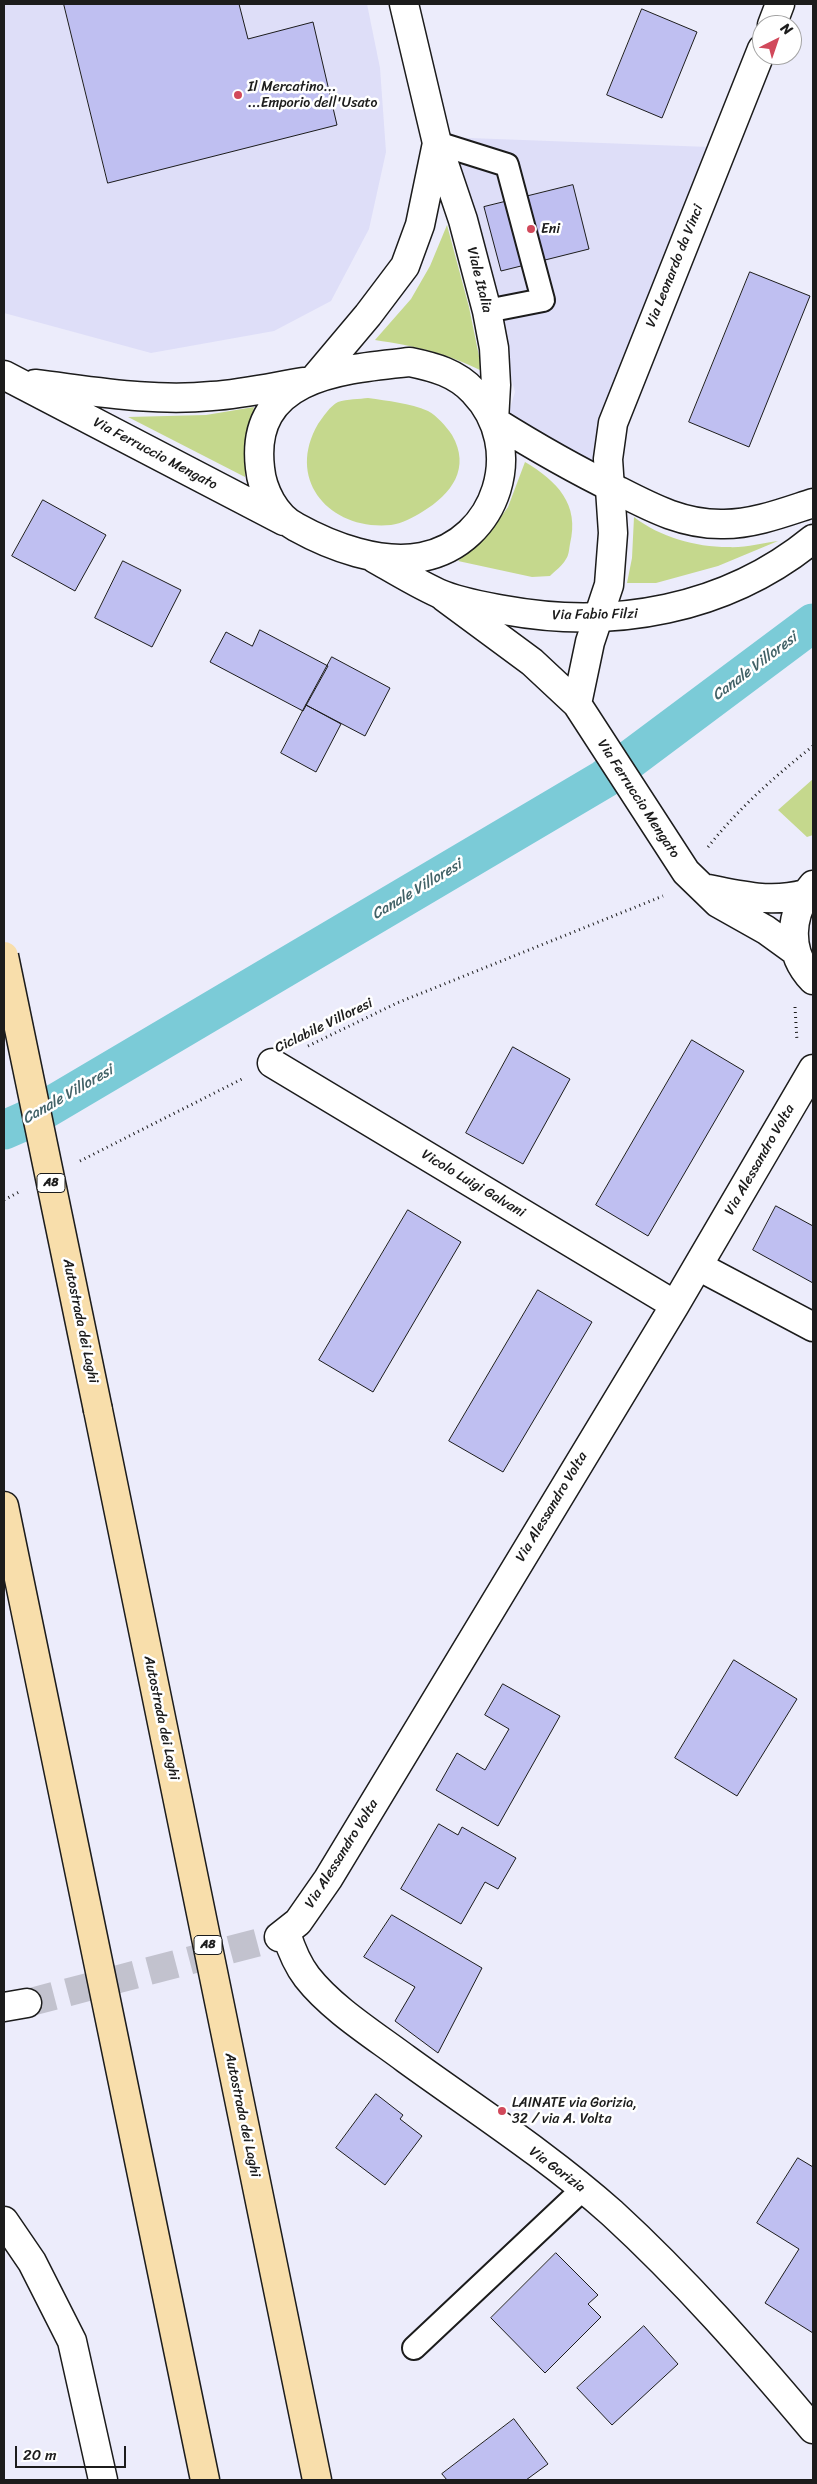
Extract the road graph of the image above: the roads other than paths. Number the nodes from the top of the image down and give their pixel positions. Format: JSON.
{"nodes":[{"id":1,"x":404,"y":4,"type":"edge"},
{"id":2,"x":756,"y":65,"type":"edge"},
{"id":3,"x":437,"y":143,"type":"junction"},
{"id":4,"x":487,"y":311,"type":"junction"},
{"id":5,"x":10,"y":378,"type":"edge"},
{"id":6,"x":309,"y":380,"type":"junction"},
{"id":7,"x":494,"y":421,"type":"junction"},
{"id":8,"x":609,"y":487,"type":"junction"},
{"id":9,"x":813,"y":504,"type":"edge"},
{"id":10,"x":294,"y":526,"type":"junction"},
{"id":11,"x":813,"y":539,"type":"edge"},
{"id":12,"x":371,"y":556,"type":"junction"},
{"id":13,"x":439,"y":593,"type":"junction"},
{"id":14,"x":600,"y":617,"type":"junction"},
{"id":15,"x":577,"y":704,"type":"junction"},
{"id":16,"x":704,"y":888,"type":"junction"},
{"id":17,"x":809,"y":890,"type":"edge"},
{"id":18,"x":795,"y":950,"type":"junction"},
{"id":19,"x":4,"y":956,"type":"edge"},
{"id":20,"x":813,"y":980,"type":"edge"},
{"id":21,"x":272,"y":1064,"type":"road end"},
{"id":22,"x":813,"y":1069,"type":"edge"},
{"id":23,"x":698,"y":1266,"type":"junction"},
{"id":24,"x":675,"y":1305,"type":"junction"},
{"id":25,"x":813,"y":1327,"type":"edge"},
{"id":26,"x":4,"y":1506,"type":"edge"},
{"id":27,"x":283,"y":1935,"type":"joint"},
{"id":28,"x":583,"y":2189,"type":"junction"},
{"id":29,"x":4,"y":2221,"type":"edge"},
{"id":30,"x":414,"y":2348,"type":"dead end"},
{"id":31,"x":813,"y":2428,"type":"edge"},
{"id":32,"x":103,"y":2480,"type":"edge"},
{"id":33,"x":206,"y":2480,"type":"edge"},
{"id":34,"x":317,"y":2480,"type":"edge"}],
"edges":[{"from":1,"to":3,"type":"street","name":"Viale Italia"},
{"from":2,"to":8,"type":"street","name":"Via Leonardo da Vinci"},
{"from":3,"to":4,"type":"street","name":"Viale Italia"},
{"from":3,"to":4,"type":"lane"},
{"from":3,"to":6,"type":"street","name":"Viale Italia"},
{"from":4,"to":7,"type":"street","name":"Viale Italia"},
{"from":5,"to":6,"type":"street","name":"Via Ferruccio Mengato"},
{"from":5,"to":10,"type":"street","name":"Via Ferruccio Mengato"},
{"from":6,"to":7,"type":"street","name":"Via Ferruccio Mengato"},
{"from":6,"to":10,"type":"street"},
{"from":7,"to":8,"type":"street"},
{"from":7,"to":12,"type":"street"},
{"from":8,"to":9,"type":"street"},
{"from":8,"to":14,"type":"street"},
{"from":10,"to":12,"type":"street","name":"Via Ferruccio Mengato"},
{"from":11,"to":14,"type":"street","name":"Via Fabio Filzi"},
{"from":12,"to":13,"type":"street","name":"Via Fabio Filzi"},
{"from":13,"to":14,"type":"street","name":"Via Fabio Filzi"},
{"from":13,"to":15,"type":"street","name":"Via Ferruccio Mengato"},
{"from":14,"to":15,"type":"street"},
{"from":15,"to":16,"type":"street","name":"Via Ferruccio Mengato"},
{"from":16,"to":17,"type":"street"},
{"from":16,"to":18,"type":"street","name":"Via Ferruccio Mengato"},
{"from":17,"to":18,"type":"street"},
{"from":18,"to":20,"type":"street"},
{"from":19,"to":34,"type":"highway","name":"Autostrada dei Laghi","number":"A8","bridge":true},
{"from":21,"to":24,"type":"street","name":"Vicolo Luigi Galvani"},
{"from":22,"to":23,"type":"street","name":"Via Alessandro Volta"},
{"from":23,"to":24,"type":"street","name":"Via Alessandro Volta"},
{"from":23,"to":25,"type":"street"},
{"from":24,"to":27,"type":"street","name":"Via Alessandro Volta"},
{"from":26,"to":33,"type":"highway"},
{"from":27,"to":28,"type":"street","name":"Via Gorizia"},
{"from":28,"to":30,"type":"lane"},
{"from":28,"to":31,"type":"street","name":"Via Gorizia"},
{"from":29,"to":32,"type":"street"}]}
